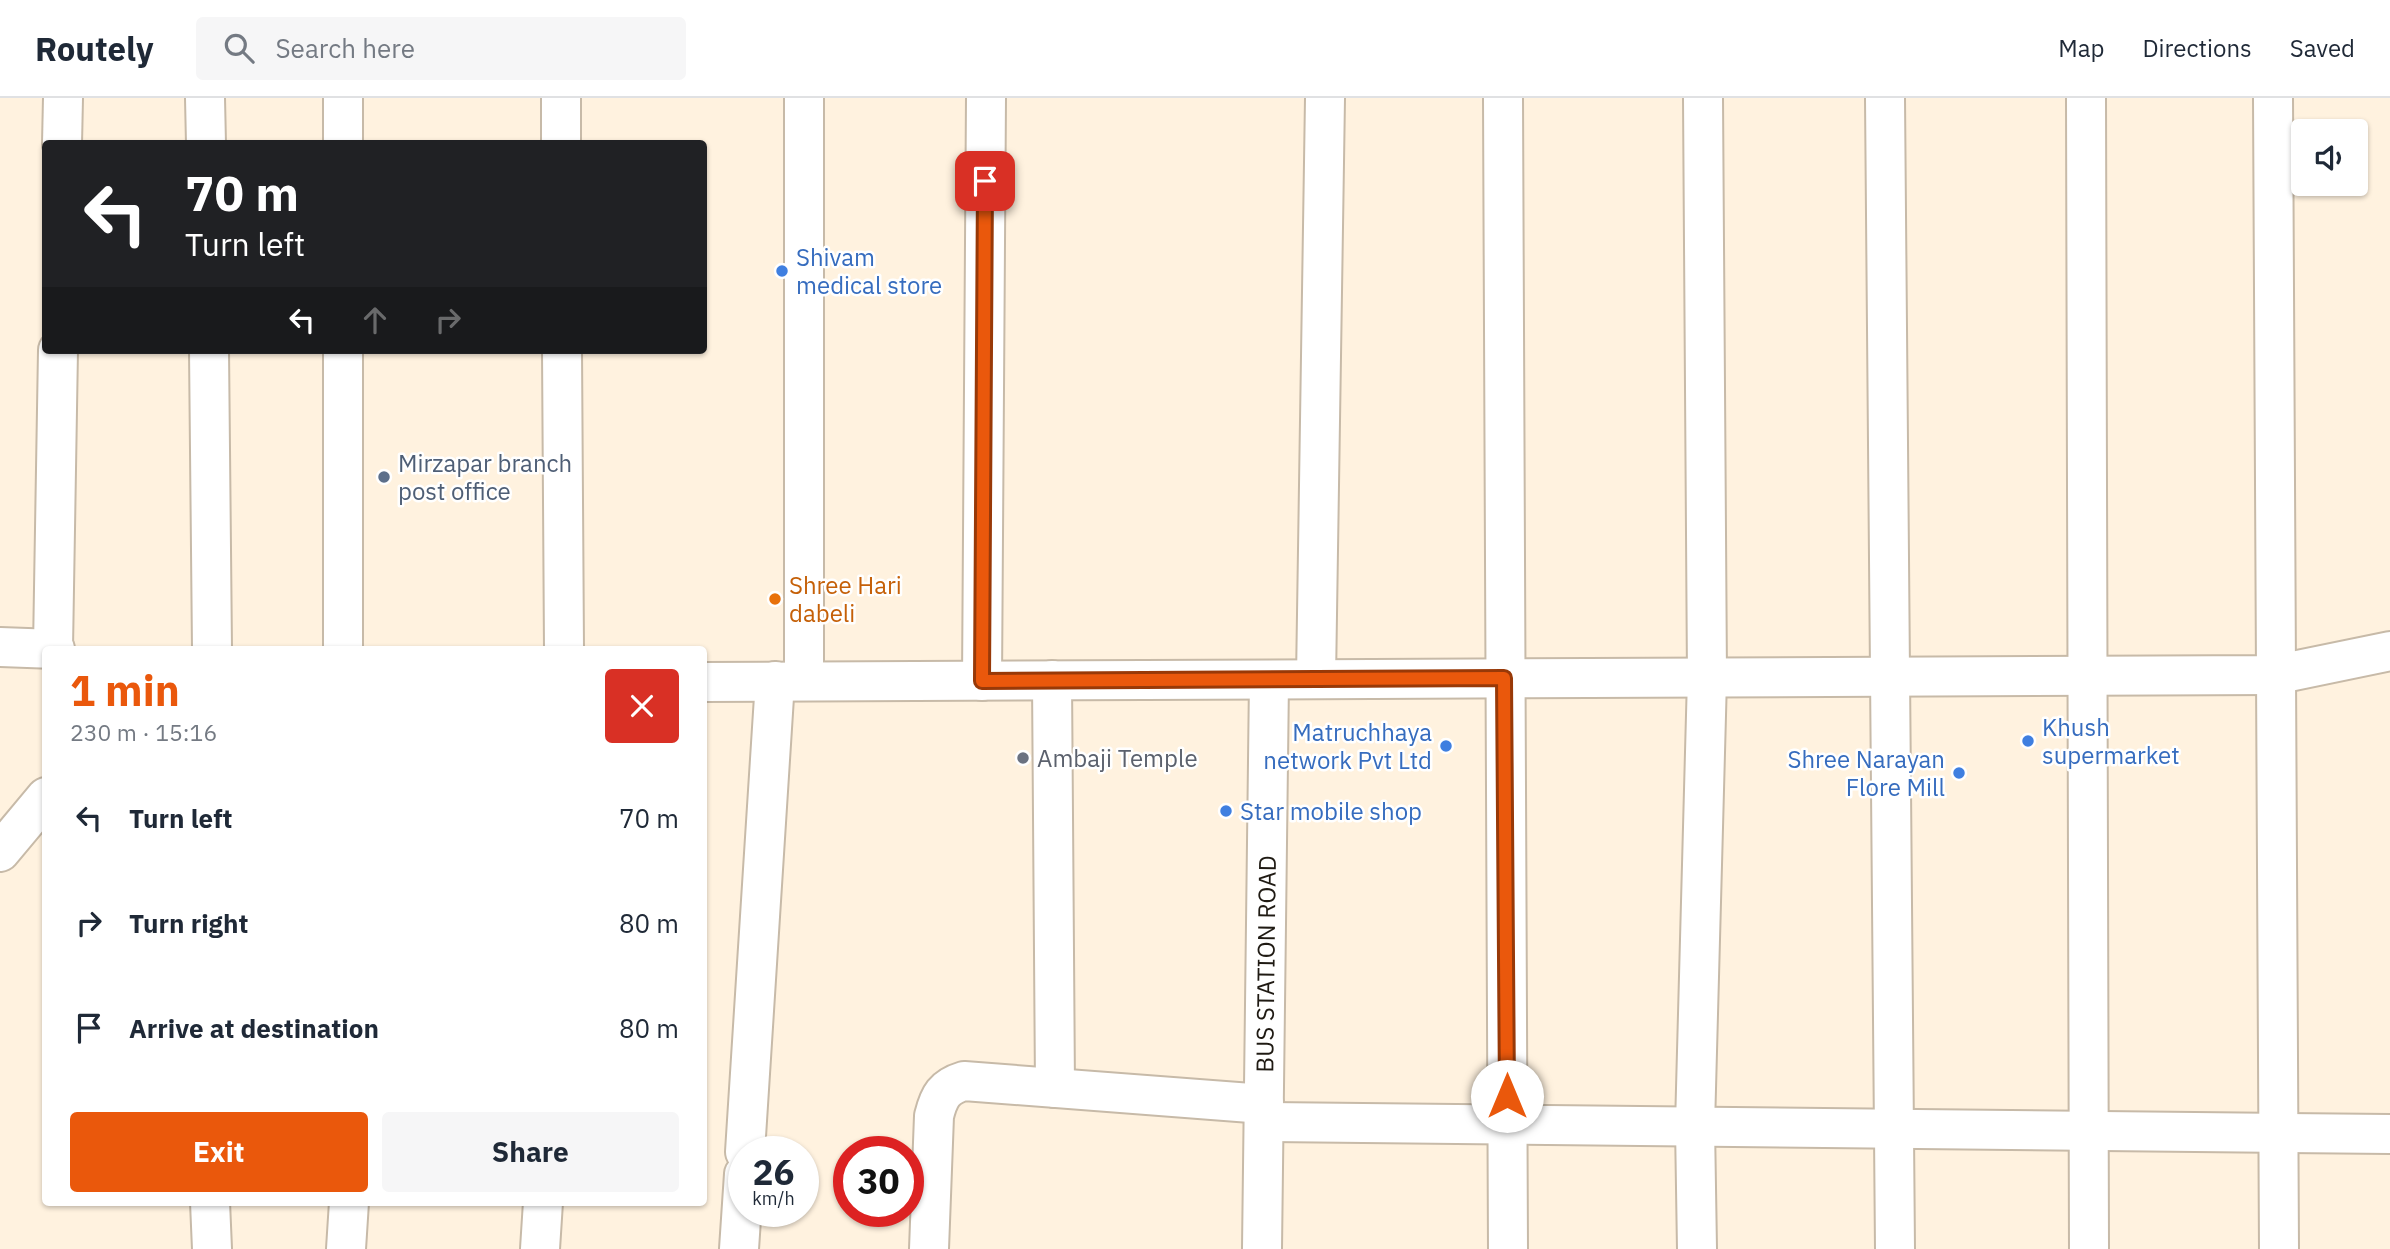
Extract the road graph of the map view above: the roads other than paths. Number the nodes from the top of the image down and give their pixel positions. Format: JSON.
{"nodes":[{"id":1,"x":63,"y":98,"type":"edge"},
{"id":2,"x":205,"y":98,"type":"edge"},
{"id":3,"x":343,"y":98,"type":"edge"},
{"id":4,"x":561,"y":98,"type":"edge"},
{"id":5,"x":804,"y":98,"type":"edge"},
{"id":6,"x":986,"y":98,"type":"edge"},
{"id":7,"x":1325,"y":98,"type":"edge"},
{"id":8,"x":1503,"y":98,"type":"edge"},
{"id":9,"x":1703,"y":98,"type":"edge"},
{"id":10,"x":1885,"y":98,"type":"edge"},
{"id":11,"x":2086,"y":98,"type":"edge"},
{"id":12,"x":2273,"y":98,"type":"edge"},
{"id":13,"x":62,"y":140,"type":"edge"},
{"id":14,"x":206,"y":140,"type":"edge"},
{"id":15,"x":343,"y":140,"type":"edge"},
{"id":16,"x":561,"y":140,"type":"edge"},
{"id":17,"x":58,"y":354,"type":"edge"},
{"id":18,"x":209,"y":354,"type":"edge"},
{"id":19,"x":343,"y":354,"type":"edge"},
{"id":20,"x":562,"y":354,"type":"edge"},
{"id":21,"x":54,"y":646,"type":"edge"},
{"id":22,"x":212,"y":646,"type":"edge"},
{"id":23,"x":343,"y":646,"type":"edge"},
{"id":24,"x":564,"y":646,"type":"edge"},
{"id":25,"x":0,"y":647,"type":"edge"},
{"id":26,"x":42,"y":649,"type":"edge"},
{"id":27,"x":2390,"y":651,"type":"edge"},
{"id":28,"x":2274,"y":675,"type":"junction"},
{"id":29,"x":2086,"y":676,"type":"junction"},
{"id":30,"x":1889,"y":677,"type":"junction"},
{"id":31,"x":1504,"y":678,"type":"junction"},
{"id":32,"x":1707,"y":678,"type":"junction"},
{"id":33,"x":1316,"y":679,"type":"junction"},
{"id":34,"x":1052,"y":680,"type":"junction"},
{"id":35,"x":1269,"y":680,"type":"junction"},
{"id":36,"x":790,"y":681,"type":"junction"},
{"id":37,"x":982,"y":681,"type":"junction"},
{"id":38,"x":707,"y":682,"type":"edge"},
{"id":39,"x":42,"y":802,"type":"edge"},
{"id":40,"x":0,"y":852,"type":"edge"},
{"id":41,"x":1055,"y":1088,"type":"junction"},
{"id":42,"x":1264,"y":1113,"type":"junction"},
{"id":43,"x":1508,"y":1124,"type":"junction"},
{"id":44,"x":1695,"y":1126,"type":"junction"},
{"id":45,"x":1894,"y":1128,"type":"junction"},
{"id":46,"x":2088,"y":1131,"type":"junction"},
{"id":47,"x":2277,"y":1132,"type":"junction"},
{"id":48,"x":2390,"y":1133,"type":"edge"},
{"id":49,"x":747,"y":1136,"type":"edge"},
{"id":50,"x":210,"y":1206,"type":"edge"},
{"id":51,"x":349,"y":1206,"type":"edge"},
{"id":52,"x":543,"y":1206,"type":"edge"},
{"id":53,"x":740,"y":1227,"type":"edge"},
{"id":54,"x":212,"y":1249,"type":"edge"},
{"id":55,"x":346,"y":1249,"type":"edge"},
{"id":56,"x":540,"y":1249,"type":"edge"},
{"id":57,"x":739,"y":1249,"type":"edge"},
{"id":58,"x":929,"y":1249,"type":"edge"},
{"id":59,"x":1262,"y":1249,"type":"edge"},
{"id":60,"x":1508,"y":1249,"type":"edge"},
{"id":61,"x":1698,"y":1249,"type":"edge"},
{"id":62,"x":1895,"y":1249,"type":"edge"},
{"id":63,"x":2089,"y":1249,"type":"edge"},
{"id":64,"x":2278,"y":1249,"type":"edge"}],
"edges":[{"from":1,"to":13,"type":"street"},
{"from":2,"to":14,"type":"street"},
{"from":3,"to":15,"type":"street"},
{"from":4,"to":16,"type":"street"},
{"from":5,"to":36,"type":"street"},
{"from":6,"to":37,"type":"street"},
{"from":7,"to":33,"type":"street"},
{"from":8,"to":31,"type":"street"},
{"from":9,"to":32,"type":"street"},
{"from":10,"to":30,"type":"street"},
{"from":11,"to":29,"type":"street"},
{"from":12,"to":28,"type":"street"},
{"from":17,"to":21,"type":"street"},
{"from":18,"to":22,"type":"street"},
{"from":19,"to":23,"type":"street"},
{"from":20,"to":24,"type":"street"},
{"from":25,"to":26,"type":"street"},
{"from":27,"to":28,"type":"street"},
{"from":28,"to":29,"type":"street"},
{"from":28,"to":47,"type":"street"},
{"from":29,"to":30,"type":"street"},
{"from":29,"to":46,"type":"street"},
{"from":30,"to":32,"type":"street"},
{"from":30,"to":45,"type":"street"},
{"from":31,"to":32,"type":"street"},
{"from":31,"to":33,"type":"street"},
{"from":31,"to":43,"type":"street"},
{"from":32,"to":44,"type":"street"},
{"from":33,"to":35,"type":"street"},
{"from":34,"to":35,"type":"street"},
{"from":34,"to":37,"type":"street"},
{"from":34,"to":41,"type":"street"},
{"from":35,"to":42,"type":"street","name":"BUS STATION ROAD"},
{"from":36,"to":37,"type":"street"},
{"from":36,"to":38,"type":"street"},
{"from":36,"to":49,"type":"street"},
{"from":39,"to":40,"type":"street"},
{"from":41,"to":42,"type":"street"},
{"from":41,"to":58,"type":"street"},
{"from":42,"to":43,"type":"street"},
{"from":42,"to":59,"type":"street","name":"BUS STATION ROAD"},
{"from":43,"to":44,"type":"street"},
{"from":43,"to":60,"type":"street"},
{"from":44,"to":45,"type":"street"},
{"from":44,"to":61,"type":"street"},
{"from":45,"to":46,"type":"street"},
{"from":45,"to":62,"type":"street"},
{"from":46,"to":47,"type":"street"},
{"from":46,"to":63,"type":"street"},
{"from":47,"to":48,"type":"street"},
{"from":47,"to":64,"type":"street"},
{"from":50,"to":54,"type":"street"},
{"from":51,"to":55,"type":"street"},
{"from":52,"to":56,"type":"street"},
{"from":53,"to":57,"type":"street"}]}
